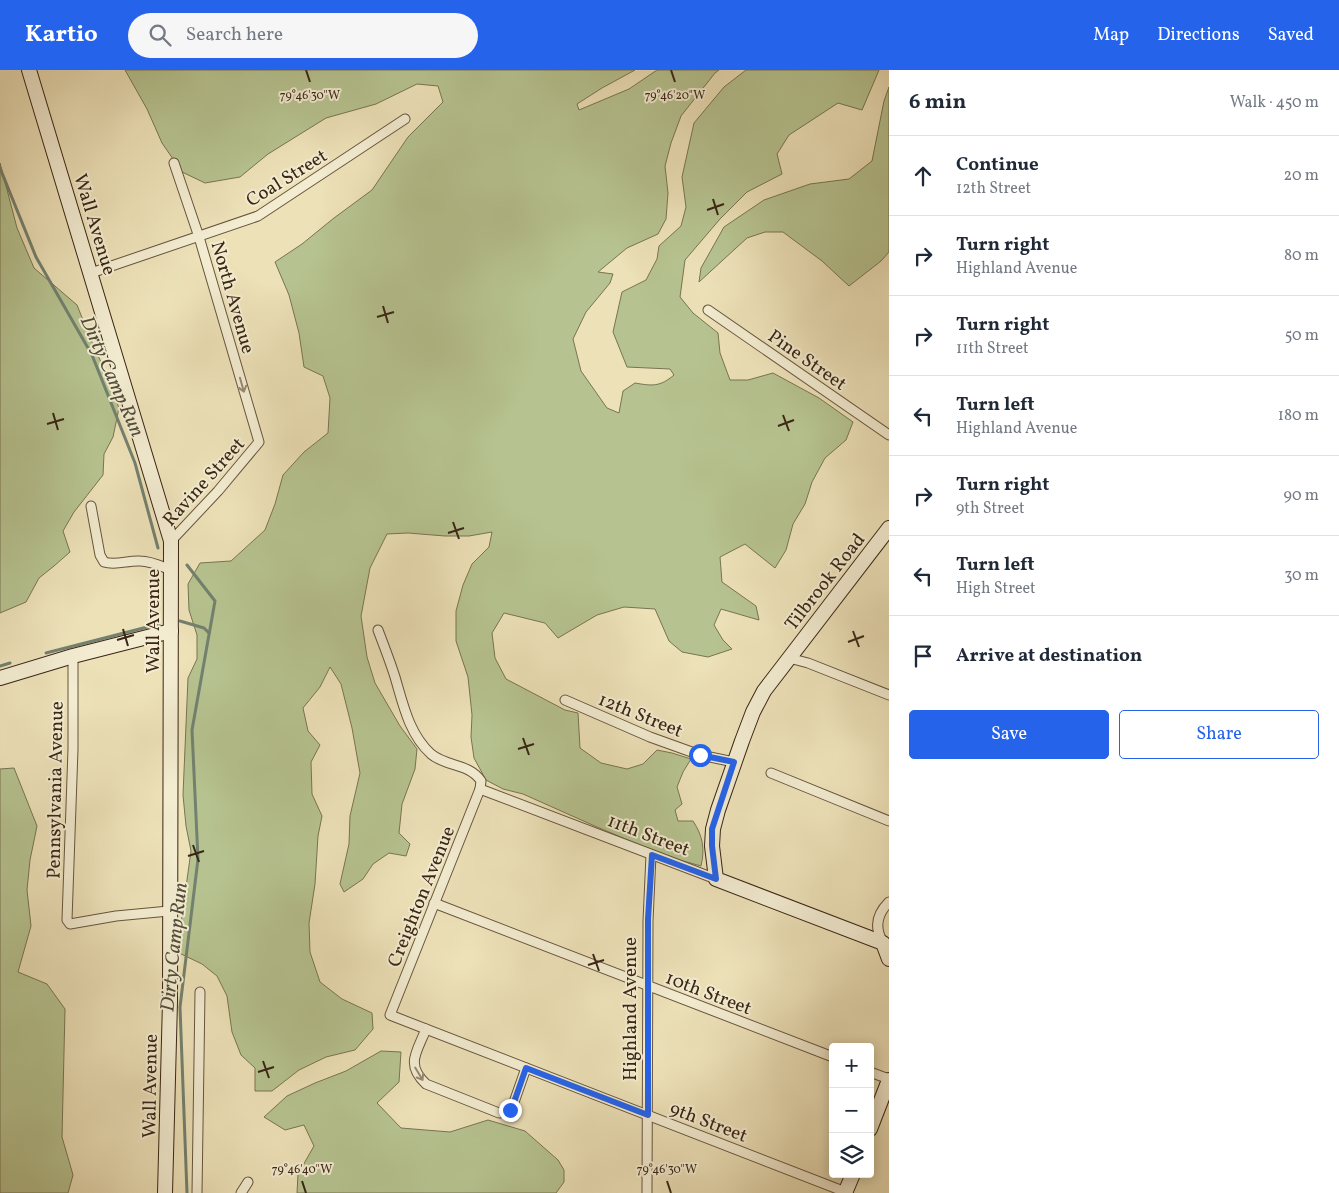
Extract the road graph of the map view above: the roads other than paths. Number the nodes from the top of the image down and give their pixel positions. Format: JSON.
{"nodes":[{"id":1,"x":29,"y":70,"type":"edge"},
{"id":2,"x":405,"y":119,"type":"dead end"},
{"id":3,"x":174,"y":163,"type":"dead end"},
{"id":4,"x":199,"y":237,"type":"junction"},
{"id":5,"x":90,"y":273,"type":"junction"},
{"id":6,"x":708,"y":310,"type":"dead end"},
{"id":7,"x":889,"y":435,"type":"edge"},
{"id":8,"x":259,"y":442,"type":"joint"},
{"id":9,"x":91,"y":506,"type":"dead end"},
{"id":10,"x":889,"y":528,"type":"edge"},
{"id":11,"x":171,"y":541,"type":"junction"},
{"id":12,"x":171,"y":570,"type":"junction"},
{"id":13,"x":171,"y":630,"type":"junction"},
{"id":14,"x":378,"y":630,"type":"dead end"},
{"id":15,"x":73,"y":656,"type":"junction"},
{"id":16,"x":789,"y":658,"type":"junction"},
{"id":17,"x":0,"y":678,"type":"edge"},
{"id":18,"x":889,"y":695,"type":"edge"},
{"id":19,"x":565,"y":700,"type":"dead end"},
{"id":20,"x":734,"y":762,"type":"junction"},
{"id":21,"x":771,"y":773,"type":"dead end"},
{"id":22,"x":480,"y":789,"type":"junction"},
{"id":23,"x":889,"y":821,"type":"edge"},
{"id":24,"x":652,"y":855,"type":"junction"},
{"id":25,"x":716,"y":879,"type":"junction"},
{"id":26,"x":889,"y":902,"type":"edge"},
{"id":27,"x":434,"y":904,"type":"junction"},
{"id":28,"x":169,"y":911,"type":"junction"},
{"id":29,"x":886,"y":945,"type":"edge"},
{"id":30,"x":889,"y":959,"type":"edge"},
{"id":31,"x":648,"y":986,"type":"junction"},
{"id":32,"x":200,"y":992,"type":"dead end"},
{"id":33,"x":390,"y":1015,"type":"joint"},
{"id":34,"x":426,"y":1029,"type":"junction"},
{"id":35,"x":829,"y":1055,"type":"edge"},
{"id":36,"x":526,"y":1068,"type":"junction"},
{"id":37,"x":874,"y":1074,"type":"edge"},
{"id":38,"x":889,"y":1080,"type":"edge"},
{"id":39,"x":648,"y":1115,"type":"junction"},
{"id":40,"x":874,"y":1119,"type":"edge"},
{"id":41,"x":852,"y":1178,"type":"edge"},
{"id":42,"x":248,"y":1182,"type":"dead end"},
{"id":43,"x":166,"y":1193,"type":"edge"},
{"id":44,"x":198,"y":1193,"type":"edge"},
{"id":45,"x":241,"y":1193,"type":"edge"},
{"id":46,"x":647,"y":1193,"type":"edge"},
{"id":47,"x":847,"y":1193,"type":"edge"}],
"edges":[{"from":1,"to":5,"type":"street","name":"Wall Avenue"},
{"from":2,"to":4,"type":"street","name":"Coal Street"},
{"from":3,"to":4,"type":"street","name":"North Avenue"},
{"from":4,"to":5,"type":"street","name":"Coal Street"},
{"from":4,"to":8,"type":"street","name":"North Avenue","one_way":true},
{"from":5,"to":11,"type":"street","name":"Wall Avenue"},
{"from":6,"to":7,"type":"street","name":"Pine Street"},
{"from":8,"to":11,"type":"street","name":"Ravine Street"},
{"from":9,"to":12,"type":"street"},
{"from":10,"to":16,"type":"street","name":"Tilbrook Road"},
{"from":11,"to":12,"type":"street","name":"Wall Avenue"},
{"from":12,"to":13,"type":"street","name":"Wall Avenue"},
{"from":13,"to":15,"type":"street"},
{"from":13,"to":28,"type":"street","name":"Wall Avenue"},
{"from":14,"to":22,"type":"street"},
{"from":15,"to":17,"type":"street"},
{"from":15,"to":28,"type":"street","name":"Pennsylvania Avenue"},
{"from":16,"to":18,"type":"street"},
{"from":16,"to":20,"type":"street"},
{"from":19,"to":20,"type":"street","name":"12th Street"},
{"from":20,"to":25,"type":"street"},
{"from":21,"to":23,"type":"street"},
{"from":22,"to":24,"type":"street","name":"11th Street"},
{"from":22,"to":27,"type":"street","name":"Creighton Avenue"},
{"from":24,"to":25,"type":"street","name":"11th Street"},
{"from":24,"to":31,"type":"street","name":"Highland Avenue"},
{"from":25,"to":29,"type":"street","name":"11th Street"},
{"from":26,"to":29,"type":"street"},
{"from":27,"to":31,"type":"street","name":"10th Street"},
{"from":27,"to":33,"type":"street","name":"Creighton Avenue"},
{"from":28,"to":43,"type":"street","name":"Wall Avenue"},
{"from":29,"to":30,"type":"street"},
{"from":31,"to":35,"type":"street","name":"10th Street"},
{"from":31,"to":39,"type":"street","name":"Highland Avenue"},
{"from":32,"to":44,"type":"street"},
{"from":33,"to":34,"type":"street","name":"9th Street"},
{"from":34,"to":36,"type":"street","name":"9th Street"},
{"from":34,"to":36,"type":"street","one_way":true},
{"from":36,"to":39,"type":"street","name":"9th Street"},
{"from":37,"to":38,"type":"street"},
{"from":38,"to":40,"type":"street"},
{"from":39,"to":46,"type":"street","name":"Highland Avenue"},
{"from":39,"to":47,"type":"street","name":"9th Street"},
{"from":41,"to":47,"type":"street"},
{"from":42,"to":45,"type":"street"}]}
